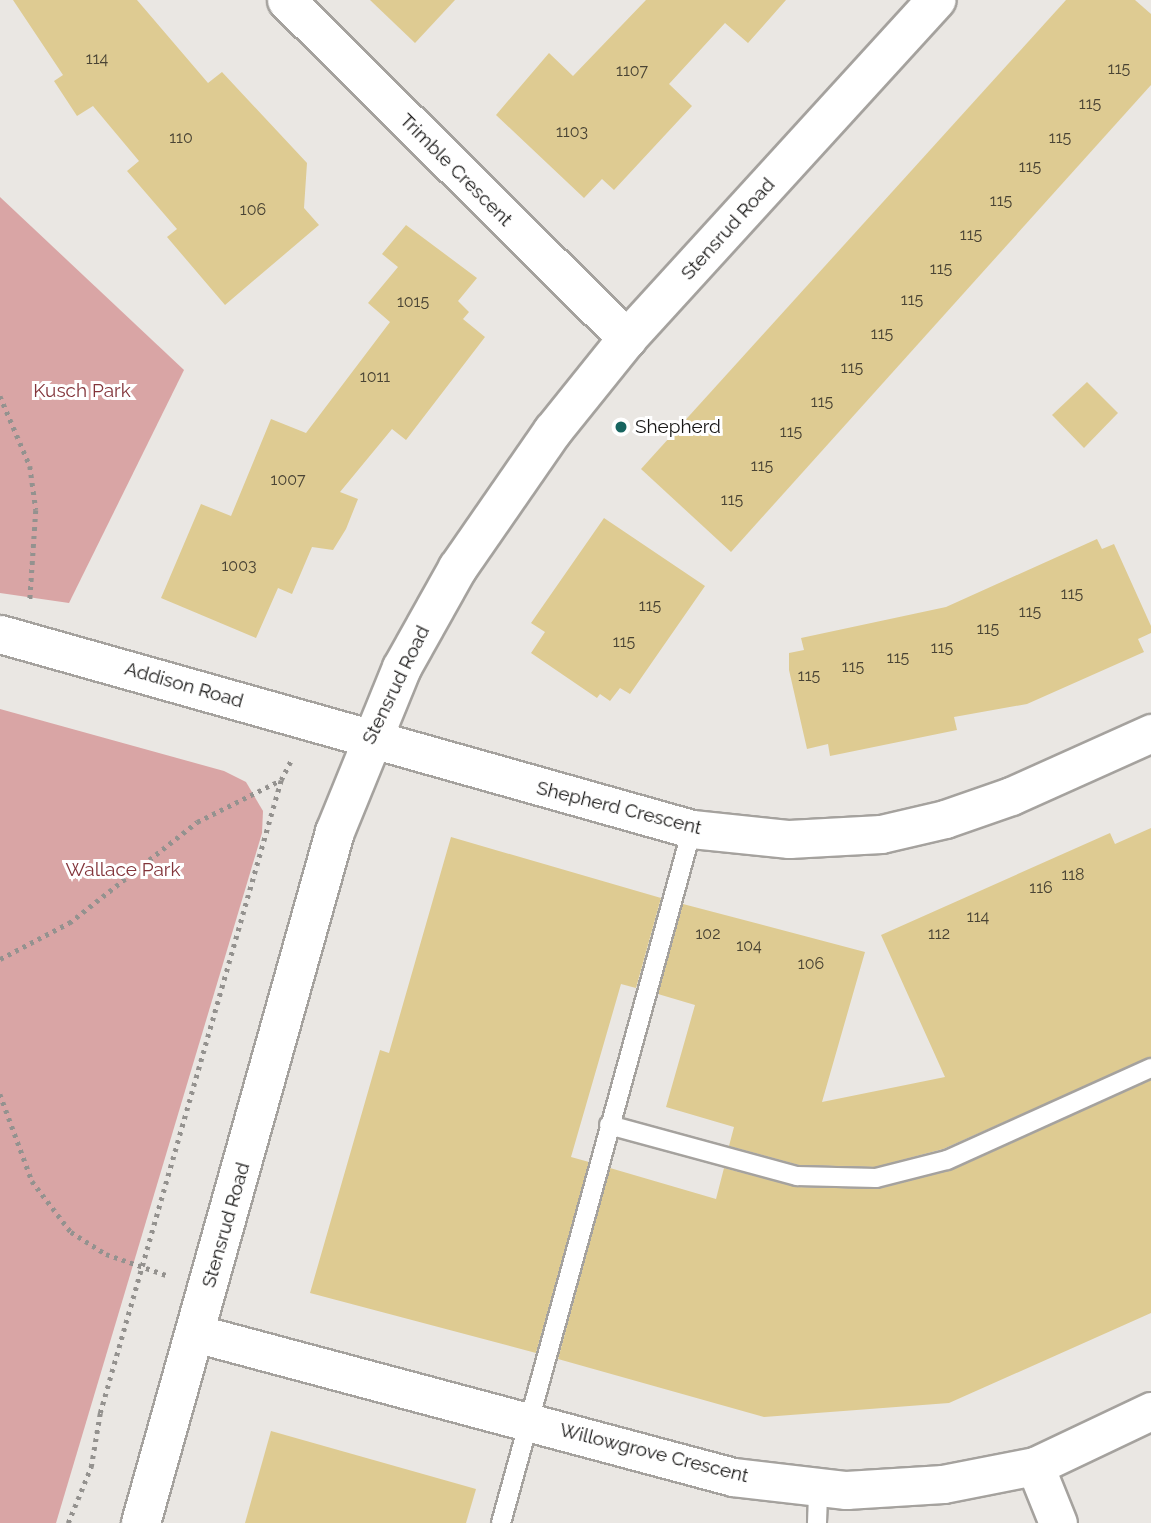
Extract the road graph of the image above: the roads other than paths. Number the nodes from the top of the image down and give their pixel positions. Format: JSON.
{"nodes":[{"id":1,"x":286,"y":0,"type":"edge"},
{"id":2,"x":937,"y":0,"type":"edge"},
{"id":3,"x":627,"y":340,"type":"junction"},
{"id":4,"x":0,"y":634,"type":"edge"},
{"id":5,"x":1151,"y":733,"type":"edge"},
{"id":6,"x":368,"y":740,"type":"junction"},
{"id":7,"x":692,"y":830,"type":"junction"},
{"id":8,"x":1151,"y":1068,"type":"edge"},
{"id":9,"x":609,"y":1125,"type":"junction"},
{"id":10,"x":195,"y":1334,"type":"junction"},
{"id":11,"x":1151,"y":1411,"type":"edge"},
{"id":12,"x":530,"y":1421,"type":"junction"},
{"id":13,"x":1035,"y":1466,"type":"junction"},
{"id":14,"x":818,"y":1487,"type":"junction"},
{"id":15,"x":141,"y":1523,"type":"edge"},
{"id":16,"x":501,"y":1523,"type":"edge"},
{"id":17,"x":817,"y":1523,"type":"edge"},
{"id":18,"x":1058,"y":1523,"type":"edge"}],
"edges":[{"from":1,"to":3,"type":"street","name":"Trimble Crescent"},
{"from":2,"to":3,"type":"street","name":"Stensrud Road"},
{"from":3,"to":6,"type":"street","name":"Stensrud Road"},
{"from":4,"to":6,"type":"street","name":"Addison Road"},
{"from":5,"to":7,"type":"street","name":"Shepherd Crescent"},
{"from":6,"to":7,"type":"street","name":"Shepherd Crescent"},
{"from":6,"to":10,"type":"street","name":"Stensrud Road"},
{"from":7,"to":9,"type":"lane"},
{"from":8,"to":9,"type":"lane"},
{"from":9,"to":12,"type":"lane"},
{"from":10,"to":12,"type":"street","name":"Willowgrove Crescent"},
{"from":10,"to":15,"type":"street","name":"Stensrud Road"},
{"from":11,"to":13,"type":"street","name":"Willowgrove Crescent"},
{"from":12,"to":14,"type":"street","name":"Willowgrove Crescent"},
{"from":12,"to":16,"type":"lane"},
{"from":13,"to":14,"type":"street","name":"Willowgrove Crescent"},
{"from":13,"to":18,"type":"street"},
{"from":14,"to":17,"type":"lane"}]}
